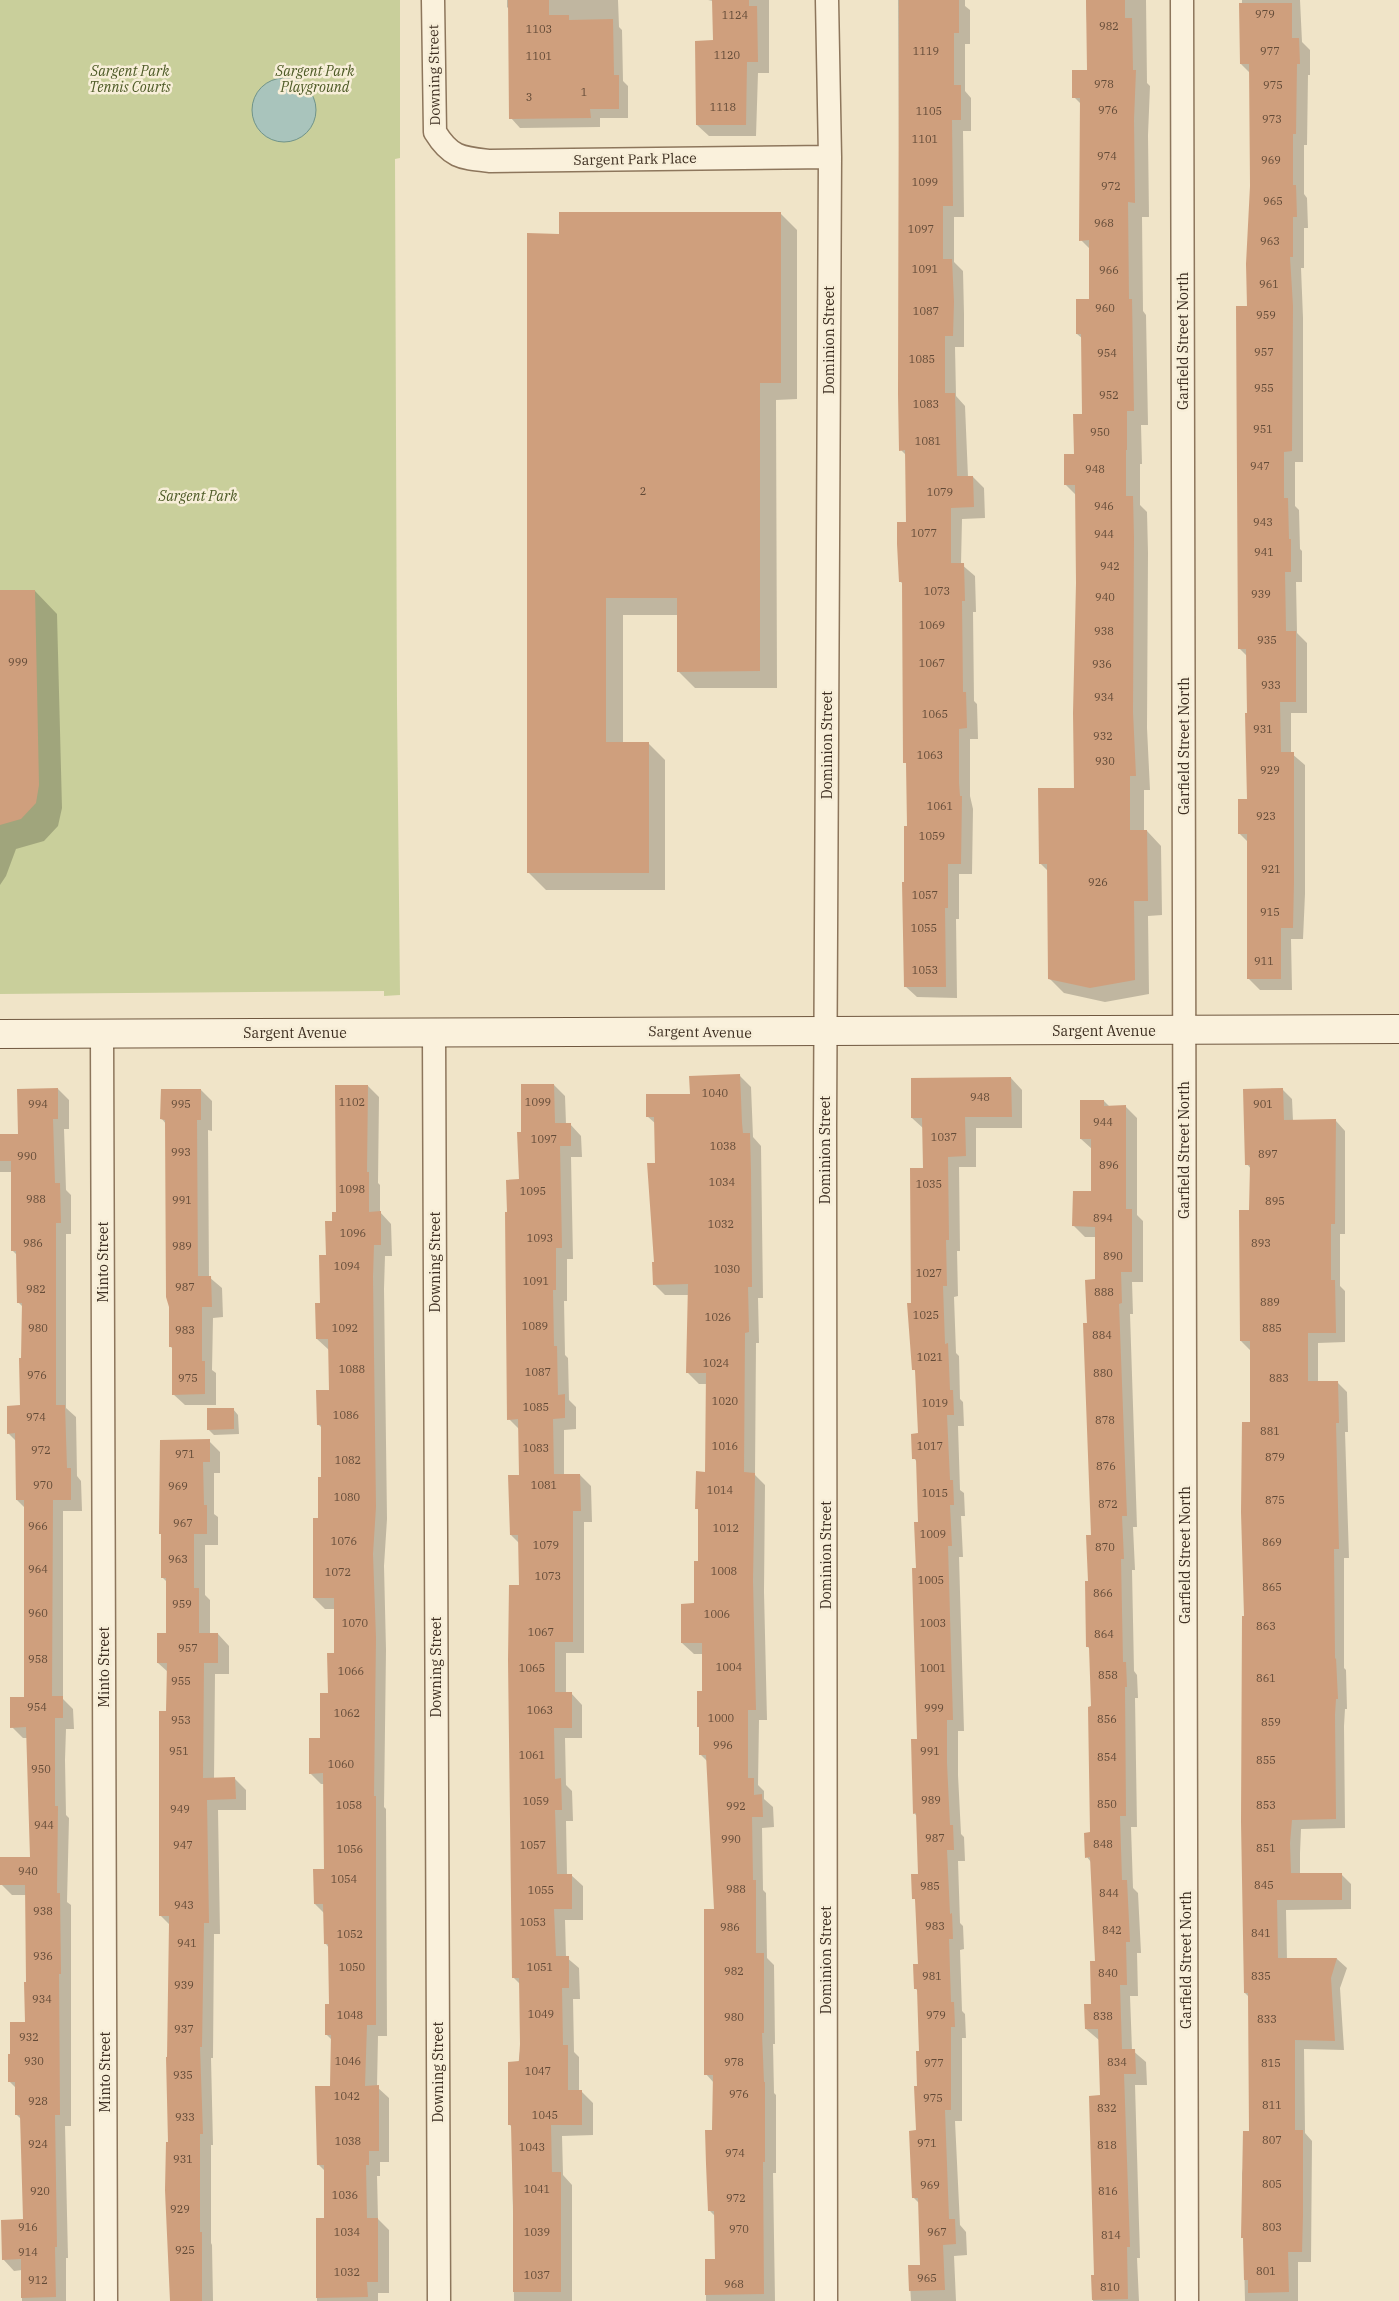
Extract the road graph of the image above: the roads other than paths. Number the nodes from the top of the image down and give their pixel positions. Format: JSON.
{"nodes":[{"id":1,"x":433,"y":0,"type":"edge"},
{"id":2,"x":827,"y":0,"type":"edge"},
{"id":3,"x":1182,"y":0,"type":"edge"},
{"id":4,"x":444,"y":147,"type":"joint"},
{"id":5,"x":830,"y":157,"type":"junction"},
{"id":6,"x":1399,"y":1029,"type":"edge"},
{"id":7,"x":1184,"y":1031,"type":"junction"},
{"id":8,"x":434,"y":1032,"type":"junction"},
{"id":9,"x":826,"y":1032,"type":"junction"},
{"id":10,"x":0,"y":1034,"type":"edge"},
{"id":11,"x":102,"y":1034,"type":"junction"},
{"id":12,"x":106,"y":2301,"type":"edge"},
{"id":13,"x":439,"y":2301,"type":"edge"},
{"id":14,"x":826,"y":2301,"type":"edge"},
{"id":15,"x":1187,"y":2301,"type":"edge"}],
"edges":[{"from":1,"to":4,"type":"street","name":"Downing Street"},
{"from":2,"to":5,"type":"street","name":"Dominion Street"},
{"from":3,"to":7,"type":"street","name":"Garfield Street North"},
{"from":4,"to":5,"type":"street","name":"Sargent Park Place"},
{"from":5,"to":9,"type":"street","name":"Dominion Street"},
{"from":6,"to":7,"type":"main road","name":"Sargent Avenue"},
{"from":7,"to":9,"type":"main road","name":"Sargent Avenue"},
{"from":7,"to":15,"type":"street","name":"Garfield Street North"},
{"from":8,"to":9,"type":"main road","name":"Sargent Avenue"},
{"from":8,"to":11,"type":"main road","name":"Sargent Avenue"},
{"from":8,"to":13,"type":"street","name":"Downing Street"},
{"from":9,"to":14,"type":"street","name":"Dominion Street"},
{"from":10,"to":11,"type":"main road","name":"Sargent Avenue"},
{"from":11,"to":12,"type":"street","name":"Minto Street"}]}
